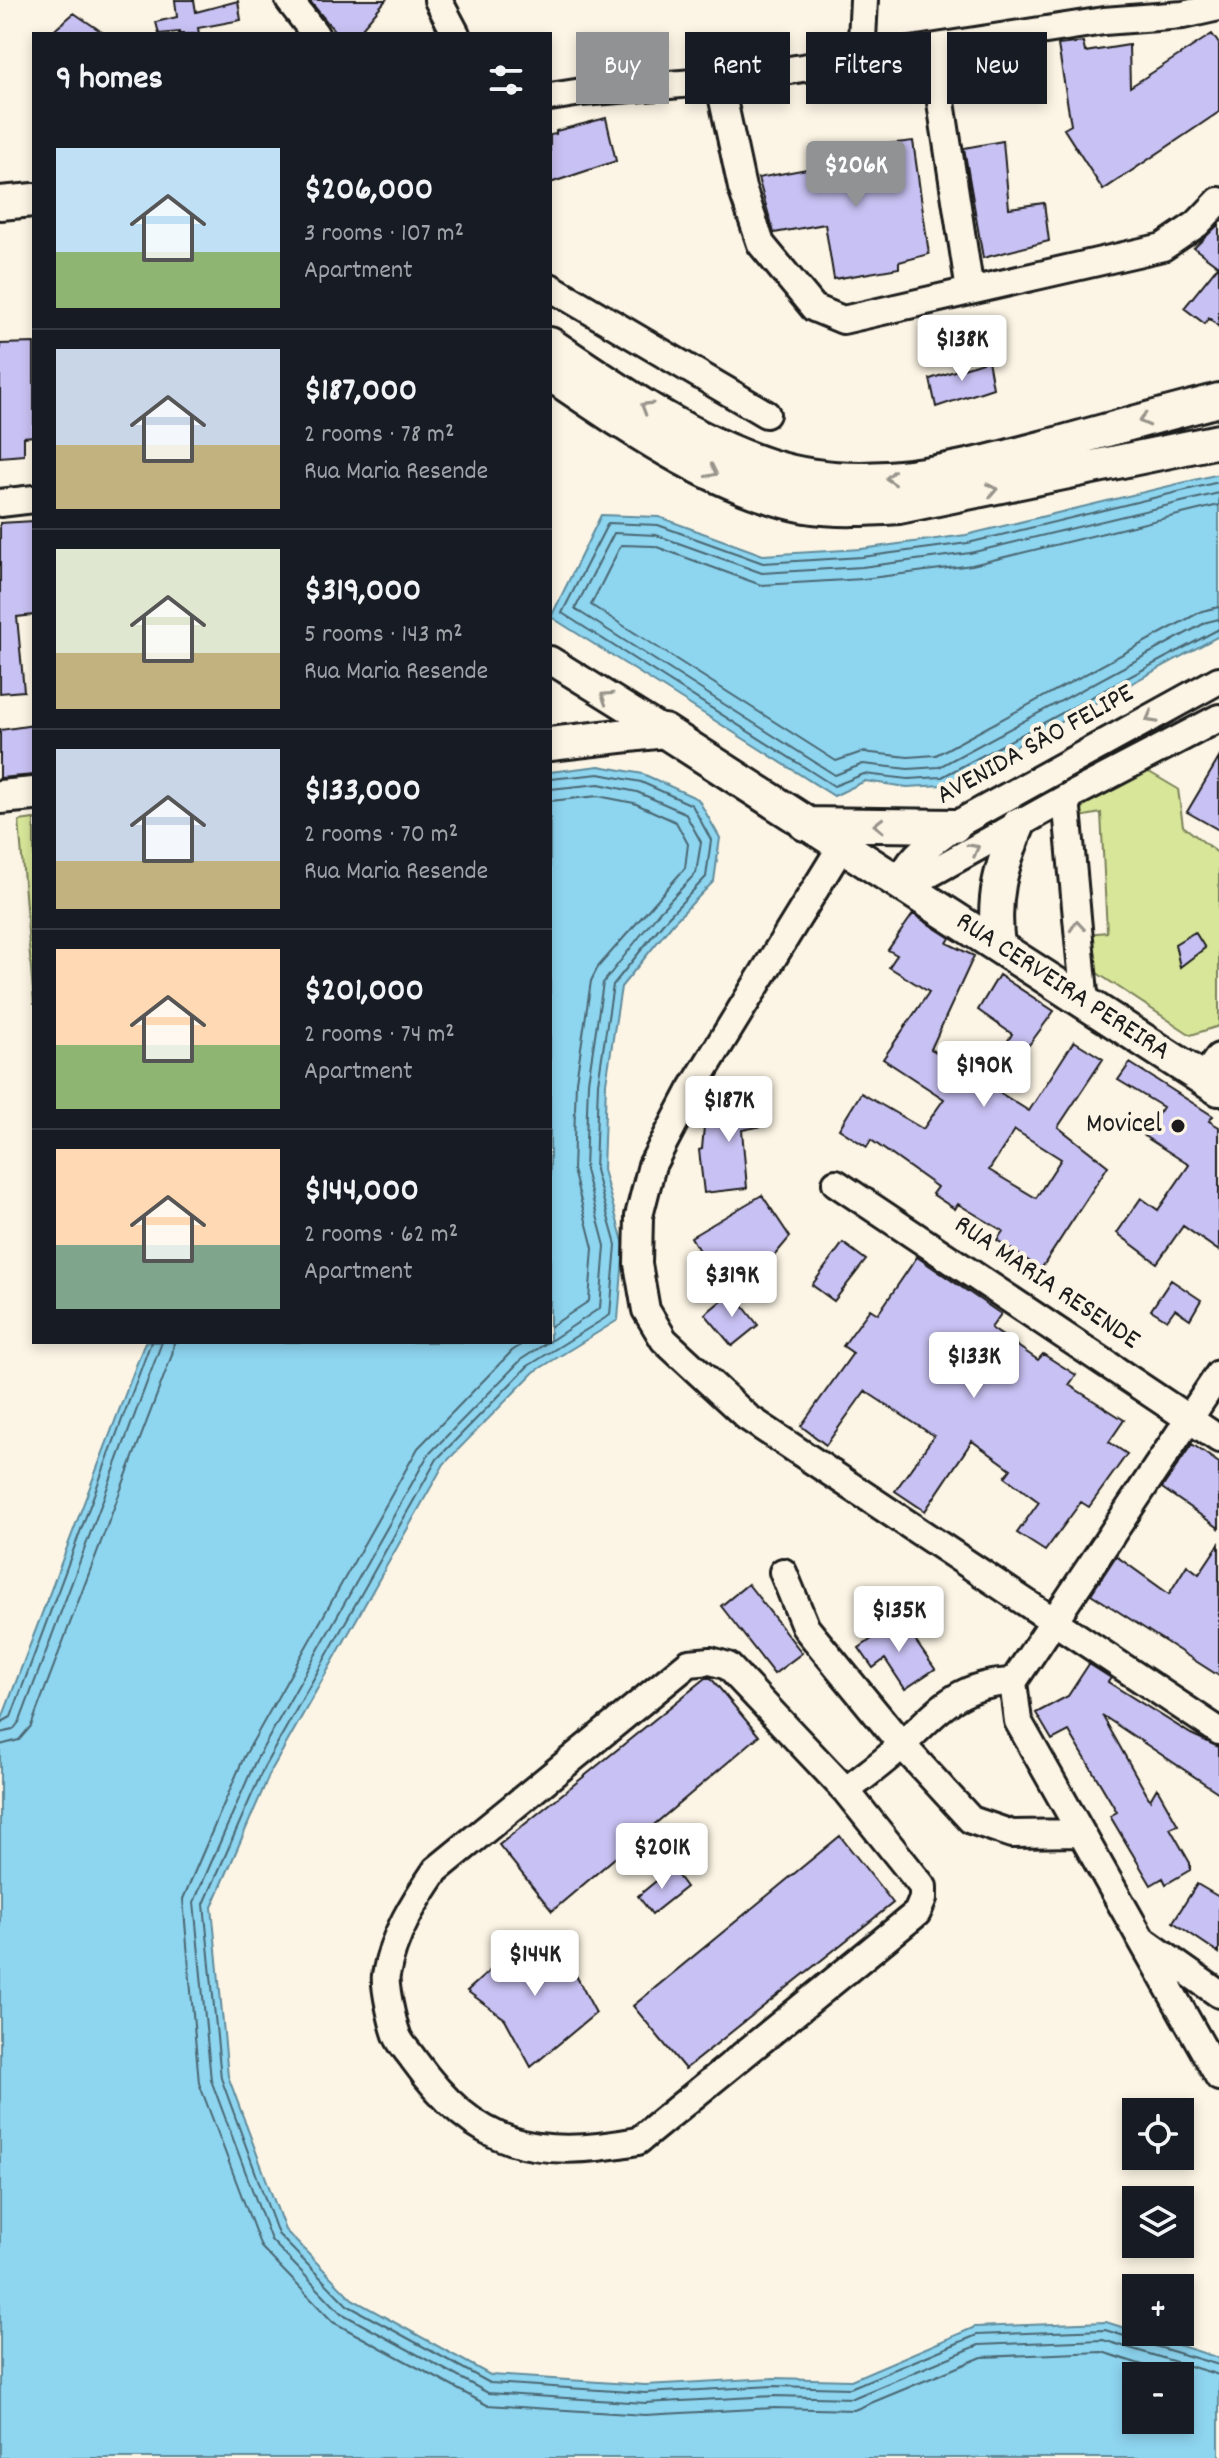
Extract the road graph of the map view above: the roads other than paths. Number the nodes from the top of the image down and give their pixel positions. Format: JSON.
{"nodes":[{"id":1,"x":289,"y":0,"type":"edge"},
{"id":2,"x":438,"y":0,"type":"edge"},
{"id":3,"x":864,"y":0,"type":"edge"},
{"id":4,"x":1219,"y":7,"type":"edge"},
{"id":5,"x":313,"y":32,"type":"edge"},
{"id":6,"x":455,"y":32,"type":"edge"},
{"id":7,"x":862,"y":32,"type":"edge"},
{"id":8,"x":933,"y":50,"type":"joint"},
{"id":9,"x":685,"y":84,"type":"edge"},
{"id":10,"x":552,"y":97,"type":"edge"},
{"id":11,"x":724,"y":104,"type":"edge"},
{"id":12,"x":32,"y":200,"type":"edge"},
{"id":13,"x":1219,"y":201,"type":"edge"},
{"id":14,"x":0,"y":203,"type":"edge"},
{"id":15,"x":552,"y":288,"type":"edge"},
{"id":16,"x":970,"y":291,"type":"junction"},
{"id":17,"x":552,"y":345,"type":"edge"},
{"id":18,"x":552,"y":375,"type":"edge"},
{"id":19,"x":1219,"y":400,"type":"edge"},
{"id":20,"x":766,"y":414,"type":"dead end"},
{"id":21,"x":1219,"y":441,"type":"edge"},
{"id":22,"x":32,"y":499,"type":"edge"},
{"id":23,"x":0,"y":503,"type":"edge"},
{"id":24,"x":552,"y":661,"type":"edge"},
{"id":25,"x":1219,"y":680,"type":"edge"},
{"id":26,"x":1219,"y":718,"type":"edge"},
{"id":27,"x":664,"y":731,"type":"junction"},
{"id":28,"x":552,"y":744,"type":"edge"},
{"id":29,"x":32,"y":794,"type":"edge"},
{"id":30,"x":0,"y":797,"type":"edge"},
{"id":31,"x":1066,"y":798,"type":"junction"},
{"id":32,"x":801,"y":822,"type":"junction"},
{"id":33,"x":1019,"y":824,"type":"junction"},
{"id":34,"x":954,"y":826,"type":"junction"},
{"id":35,"x":841,"y":847,"type":"junction"},
{"id":36,"x":903,"y":885,"type":"junction"},
{"id":37,"x":998,"y":946,"type":"junction"},
{"id":38,"x":1085,"y":1004,"type":"junction"},
{"id":39,"x":1214,"y":1075,"type":"edge"},
{"id":40,"x":836,"y":1183,"type":"dead end"},
{"id":41,"x":1219,"y":1374,"type":"edge"},
{"id":42,"x":1190,"y":1418,"type":"junction"},
{"id":43,"x":1219,"y":1439,"type":"edge"},
{"id":44,"x":783,"y":1572,"type":"dead end"},
{"id":45,"x":1052,"y":1621,"type":"junction"},
{"id":46,"x":1013,"y":1682,"type":"junction"},
{"id":47,"x":1219,"y":1731,"type":"edge"},
{"id":48,"x":902,"y":1745,"type":"junction"},
{"id":49,"x":846,"y":1791,"type":"junction"},
{"id":50,"x":1081,"y":1833,"type":"junction"},
{"id":51,"x":1141,"y":1939,"type":"junction"},
{"id":52,"x":1219,"y":1994,"type":"edge"},
{"id":53,"x":1219,"y":2077,"type":"edge"}],
"edges":[{"from":1,"to":5,"type":"street"},
{"from":2,"to":6,"type":"street"},
{"from":3,"to":7,"type":"street"},
{"from":4,"to":8,"type":"street"},
{"from":8,"to":16,"type":"street"},
{"from":9,"to":10,"type":"street"},
{"from":11,"to":16,"type":"street"},
{"from":12,"to":14,"type":"main road"},
{"from":13,"to":16,"type":"street"},
{"from":15,"to":20,"type":"street"},
{"from":19,"to":17,"type":"main road","one_way":true},
{"from":18,"to":21,"type":"main road","one_way":true},
{"from":22,"to":23,"type":"street"},
{"from":27,"to":24,"type":"street","one_way":true},
{"from":25,"to":34,"type":"street","name":"AVENIDA SÃO FELIPE","one_way":true},
{"from":26,"to":31,"type":"street"},
{"from":27,"to":28,"type":"main road"},
{"from":27,"to":32,"type":"main road","name":"RUA CERVEIRA PEREIRA"},
{"from":29,"to":30,"type":"main road"},
{"from":31,"to":33,"type":"street"},
{"from":38,"to":31,"type":"street","one_way":true},
{"from":34,"to":32,"type":"main road","one_way":true},
{"from":32,"to":35,"type":"main road","name":"RUA CERVEIRA PEREIRA"},
{"from":36,"to":33,"type":"street","one_way":true},
{"from":33,"to":37,"type":"main road"},
{"from":34,"to":36,"type":"street","name":"AVENIDA SÃO FELIPE"},
{"from":35,"to":36,"type":"main road","name":"RUA CERVEIRA PEREIRA"},
{"from":35,"to":45,"type":"street"},
{"from":36,"to":37,"type":"main road","name":"RUA CERVEIRA PEREIRA"},
{"from":37,"to":38,"type":"main road","name":"RUA CERVEIRA PEREIRA"},
{"from":38,"to":39,"type":"main road","name":"RUA CERVEIRA PEREIRA"},
{"from":40,"to":42,"type":"street","name":"RUA MARIA RESENDE"},
{"from":41,"to":42,"type":"street"},
{"from":42,"to":43,"type":"street","name":"RUA MARIA RESENDE"},
{"from":42,"to":45,"type":"street"},
{"from":44,"to":48,"type":"street"},
{"from":45,"to":46,"type":"street"},
{"from":45,"to":47,"type":"street"},
{"from":46,"to":48,"type":"street"},
{"from":46,"to":50,"type":"street"},
{"from":48,"to":49,"type":"street"},
{"from":48,"to":50,"type":"street"},
{"from":49,"to":49,"type":"street"},
{"from":50,"to":51,"type":"street"},
{"from":51,"to":52,"type":"street"},
{"from":51,"to":53,"type":"street"}]}
